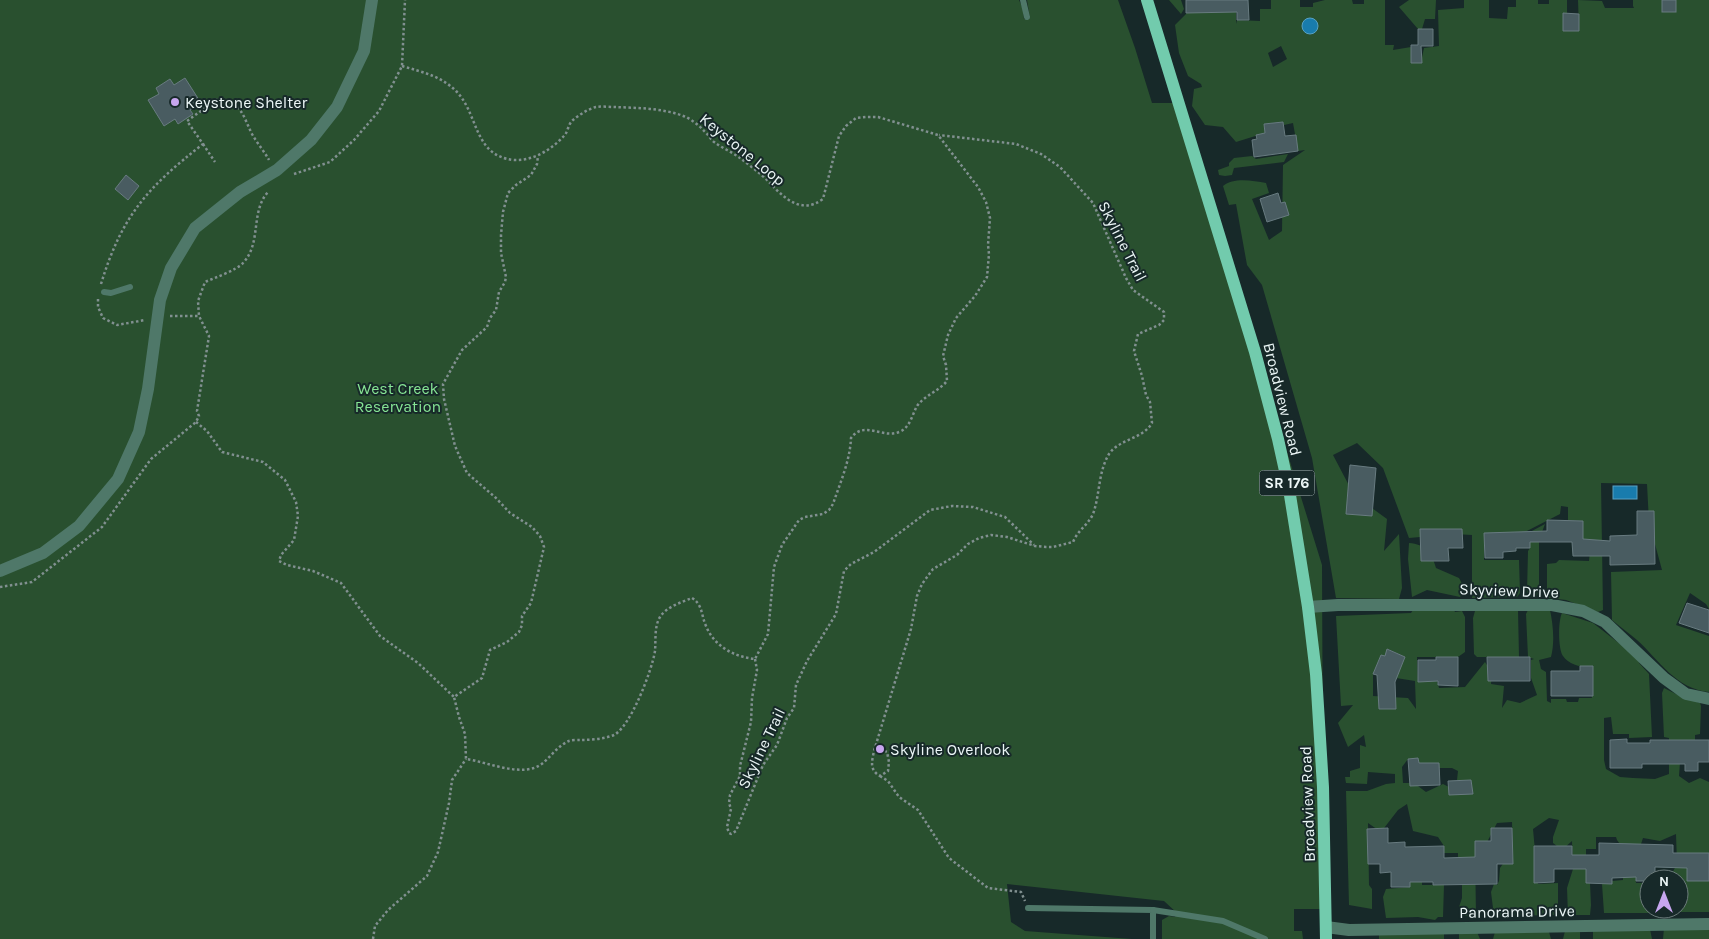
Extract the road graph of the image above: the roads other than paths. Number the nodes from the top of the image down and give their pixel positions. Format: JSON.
{"nodes":[{"id":1,"x":372,"y":0,"type":"edge"},
{"id":2,"x":1023,"y":0,"type":"edge"},
{"id":3,"x":1147,"y":0,"type":"edge"},
{"id":4,"x":1027,"y":17,"type":"dead end"},
{"id":5,"x":130,"y":287,"type":"dead end"},
{"id":6,"x":104,"y":292,"type":"dead end"},
{"id":7,"x":0,"y":571,"type":"edge"},
{"id":8,"x":1308,"y":608,"type":"junction"},
{"id":9,"x":1709,"y":699,"type":"edge"},
{"id":10,"x":1028,"y":908,"type":"road end"},
{"id":11,"x":1153,"y":910,"type":"junction"},
{"id":12,"x":1709,"y":924,"type":"edge"},
{"id":13,"x":1326,"y":933,"type":"edge"},
{"id":14,"x":1153,"y":939,"type":"edge"},
{"id":15,"x":1264,"y":939,"type":"edge"}],
"edges":[{"from":1,"to":7,"type":"street"},
{"from":2,"to":4,"type":"lane"},
{"from":3,"to":8,"type":"main road","name":"Broadview Road","number":"SR 176"},
{"from":5,"to":6,"type":"lane"},
{"from":8,"to":9,"type":"street","name":"Skyview Drive"},
{"from":8,"to":13,"type":"main road","name":"Broadview Road","number":"SR 176"},
{"from":10,"to":11,"type":"lane"},
{"from":11,"to":14,"type":"lane"},
{"from":11,"to":15,"type":"lane"},
{"from":12,"to":13,"type":"street","name":"Panorama Drive"}]}
